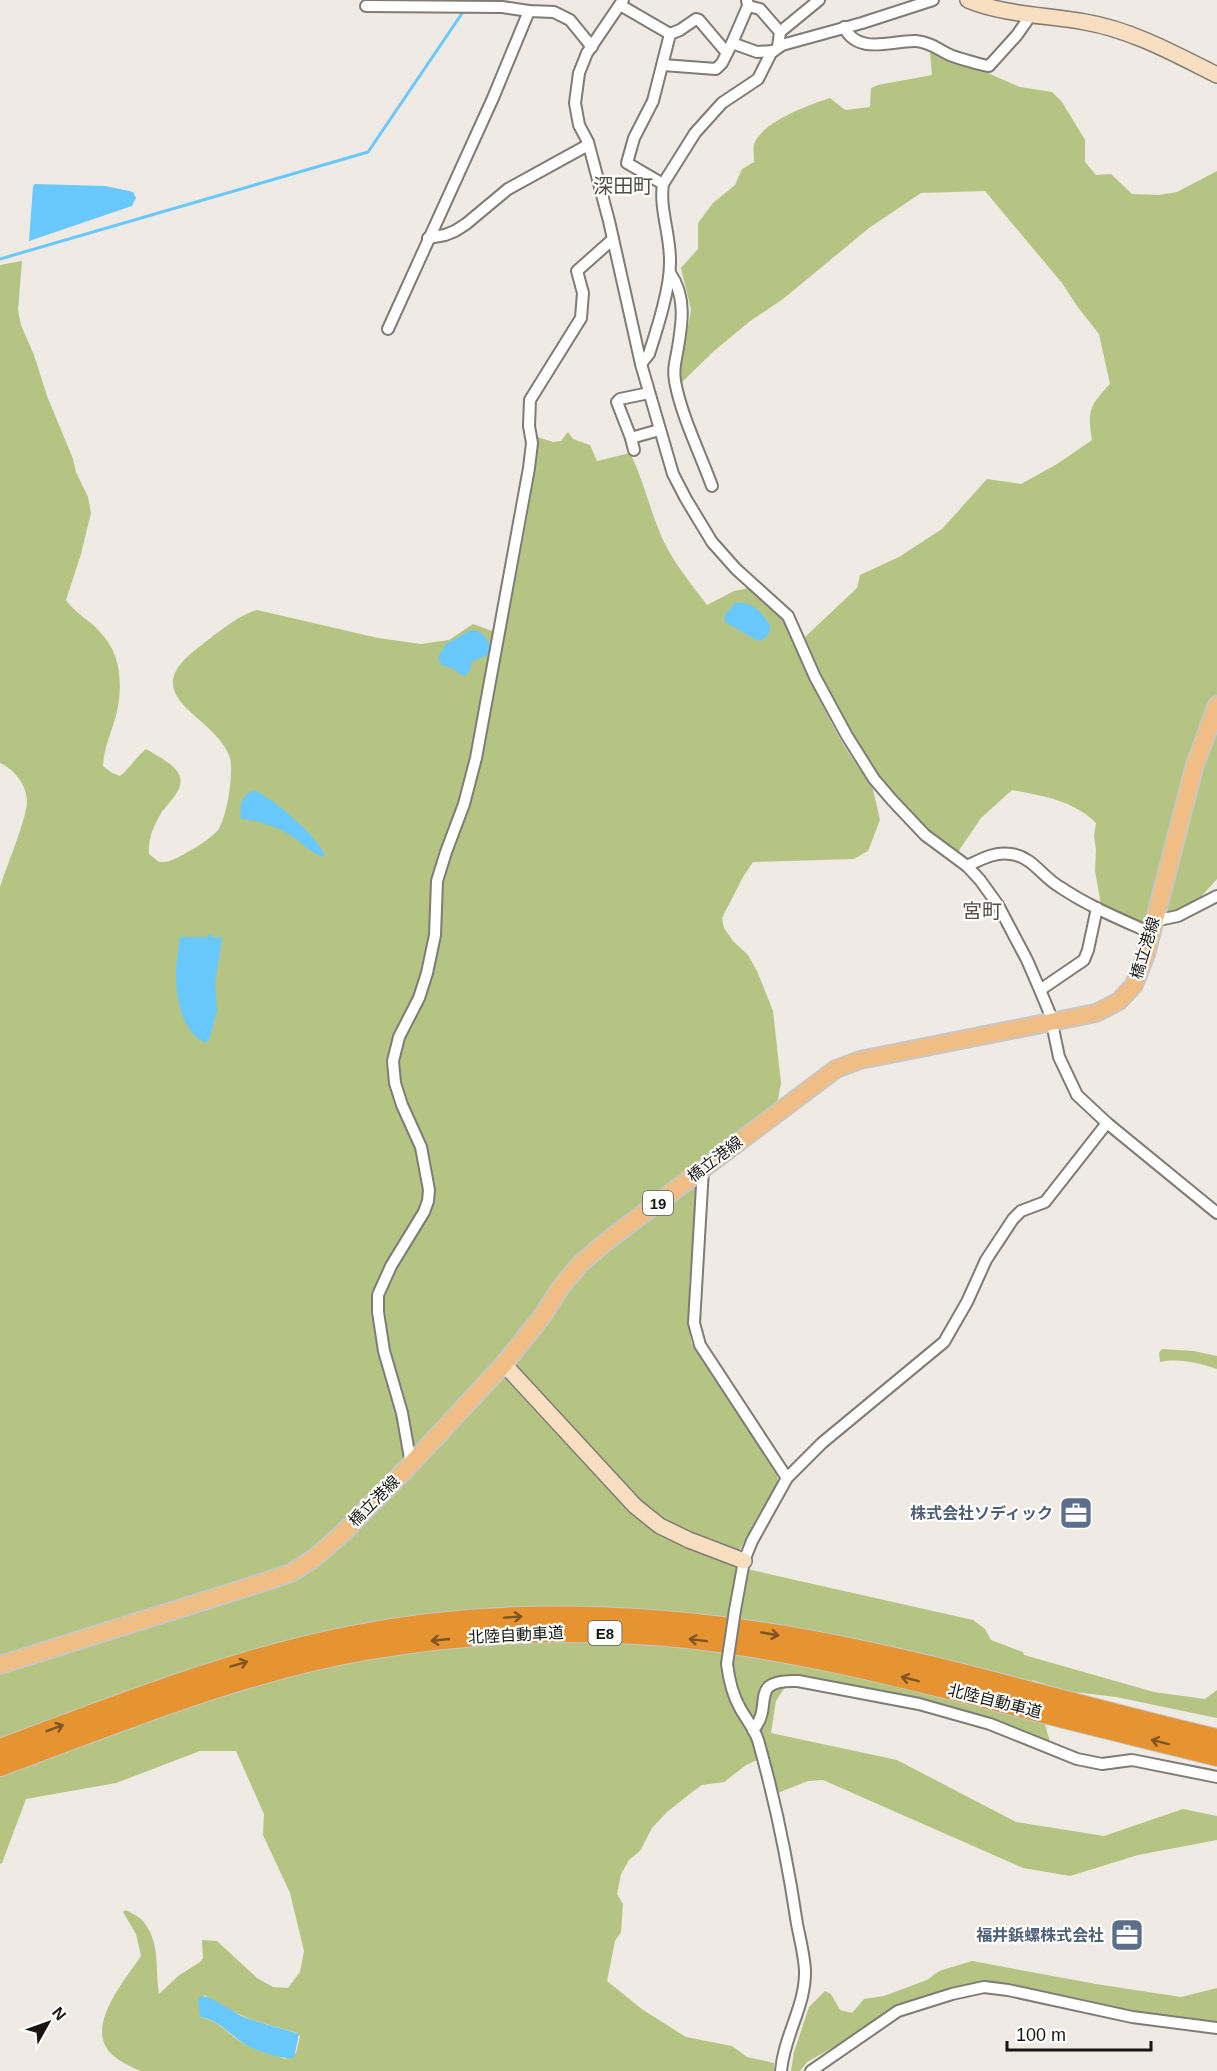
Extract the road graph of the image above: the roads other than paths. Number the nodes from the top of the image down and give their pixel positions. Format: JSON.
{"nodes":[{"id":1,"x":819,"y":0,"type":"edge"},
{"id":2,"x":933,"y":0,"type":"edge"},
{"id":3,"x":968,"y":0,"type":"edge"},
{"id":4,"x":621,"y":2,"type":"edge"},
{"id":5,"x":747,"y":3,"type":"edge"},
{"id":6,"x":457,"y":4,"type":"edge"},
{"id":7,"x":366,"y":6,"type":"dead end"},
{"id":8,"x":529,"y":11,"type":"junction"},
{"id":9,"x":1031,"y":15,"type":"junction"},
{"id":10,"x":844,"y":27,"type":"junction"},
{"id":11,"x":780,"y":32,"type":"junction"},
{"id":12,"x":670,"y":33,"type":"junction"},
{"id":13,"x":592,"y":46,"type":"junction"},
{"id":14,"x":729,"y":48,"type":"junction"},
{"id":15,"x":776,"y":49,"type":"junction"},
{"id":16,"x":663,"y":65,"type":"junction"},
{"id":17,"x":1217,"y":75,"type":"edge"},
{"id":18,"x":588,"y":145,"type":"junction"},
{"id":19,"x":663,"y":184,"type":"junction"},
{"id":20,"x":428,"y":238,"type":"junction"},
{"id":21,"x":613,"y":239,"type":"junction"},
{"id":22,"x":670,"y":273,"type":"junction"},
{"id":23,"x":388,"y":329,"type":"dead end"},
{"id":24,"x":641,"y":364,"type":"junction"},
{"id":25,"x":649,"y":393,"type":"junction"},
{"id":26,"x":659,"y":430,"type":"junction"},
{"id":27,"x":632,"y":438,"type":"junction"},
{"id":28,"x":634,"y":450,"type":"dead end"},
{"id":29,"x":712,"y":486,"type":"dead end"},
{"id":30,"x":1217,"y":705,"type":"edge"},
{"id":31,"x":967,"y":866,"type":"junction"},
{"id":32,"x":1217,"y":896,"type":"edge"},
{"id":33,"x":1097,"y":908,"type":"junction"},
{"id":34,"x":1153,"y":927,"type":"junction"},
{"id":35,"x":1040,"y":990,"type":"junction"},
{"id":36,"x":1052,"y":1022,"type":"junction"},
{"id":37,"x":1107,"y":1123,"type":"junction"},
{"id":38,"x":703,"y":1169,"type":"junction"},
{"id":39,"x":1217,"y":1213,"type":"edge"},
{"id":40,"x":504,"y":1364,"type":"junction"},
{"id":41,"x":411,"y":1464,"type":"junction"},
{"id":42,"x":787,"y":1478,"type":"junction"},
{"id":43,"x":744,"y":1561,"type":"junction"},
{"id":44,"x":0,"y":1665,"type":"edge"},
{"id":45,"x":753,"y":1730,"type":"junction"},
{"id":46,"x":1217,"y":1739,"type":"edge"},
{"id":47,"x":0,"y":1749,"type":"edge"},
{"id":48,"x":1217,"y":1756,"type":"edge"},
{"id":49,"x":0,"y":1766,"type":"edge"},
{"id":50,"x":1217,"y":1777,"type":"edge"},
{"id":51,"x":1217,"y":2028,"type":"edge"},
{"id":52,"x":781,"y":2071,"type":"edge"},
{"id":53,"x":811,"y":2071,"type":"edge"}],
"edges":[{"from":1,"to":11,"type":"street"},
{"from":2,"to":10,"type":"street"},
{"from":3,"to":9,"type":"street"},
{"from":4,"to":12,"type":"street"},
{"from":4,"to":13,"type":"street"},
{"from":5,"to":11,"type":"street"},
{"from":5,"to":14,"type":"street"},
{"from":6,"to":7,"type":"street"},
{"from":6,"to":8,"type":"street"},
{"from":8,"to":13,"type":"street"},
{"from":8,"to":20,"type":"street"},
{"from":9,"to":10,"type":"street"},
{"from":9,"to":17,"type":"street"},
{"from":10,"to":15,"type":"street"},
{"from":11,"to":15,"type":"street"},
{"from":12,"to":14,"type":"street"},
{"from":12,"to":16,"type":"street"},
{"from":13,"to":18,"type":"street"},
{"from":14,"to":15,"type":"street"},
{"from":14,"to":16,"type":"street"},
{"from":15,"to":19,"type":"street"},
{"from":16,"to":19,"type":"street"},
{"from":18,"to":20,"type":"street"},
{"from":18,"to":21,"type":"street"},
{"from":19,"to":22,"type":"street"},
{"from":20,"to":23,"type":"street"},
{"from":21,"to":24,"type":"street"},
{"from":21,"to":41,"type":"street"},
{"from":22,"to":24,"type":"street"},
{"from":22,"to":29,"type":"street"},
{"from":24,"to":25,"type":"street"},
{"from":25,"to":26,"type":"street"},
{"from":25,"to":27,"type":"street"},
{"from":26,"to":27,"type":"street"},
{"from":26,"to":31,"type":"street"},
{"from":27,"to":28,"type":"street"},
{"from":30,"to":34,"type":"main road","name":"橋立港線","number":"19"},
{"from":31,"to":33,"type":"street"},
{"from":31,"to":35,"type":"street"},
{"from":32,"to":34,"type":"street"},
{"from":33,"to":34,"type":"street"},
{"from":33,"to":35,"type":"street"},
{"from":34,"to":36,"type":"main road","name":"橋立港線","number":"19"},
{"from":35,"to":36,"type":"street"},
{"from":36,"to":37,"type":"street"},
{"from":36,"to":38,"type":"main road","name":"橋立港線","number":"19"},
{"from":37,"to":39,"type":"street"},
{"from":37,"to":42,"type":"street"},
{"from":38,"to":40,"type":"main road","name":"橋立港線","number":"19"},
{"from":38,"to":42,"type":"street"},
{"from":40,"to":41,"type":"main road","name":"橋立港線","number":"19"},
{"from":40,"to":43,"type":"street"},
{"from":41,"to":44,"type":"main road","name":"橋立港線","number":"19"},
{"from":42,"to":43,"type":"street"},
{"from":43,"to":45,"type":"street","bridge":true},
{"from":45,"to":50,"type":"street"},
{"from":45,"to":52,"type":"street"},
{"from":47,"to":46,"type":"highway","name":"北陸自動車道","number":"E8","one_way":true},
{"from":48,"to":49,"type":"highway","name":"北陸自動車道","number":"E8","one_way":true},
{"from":51,"to":53,"type":"street"}]}
